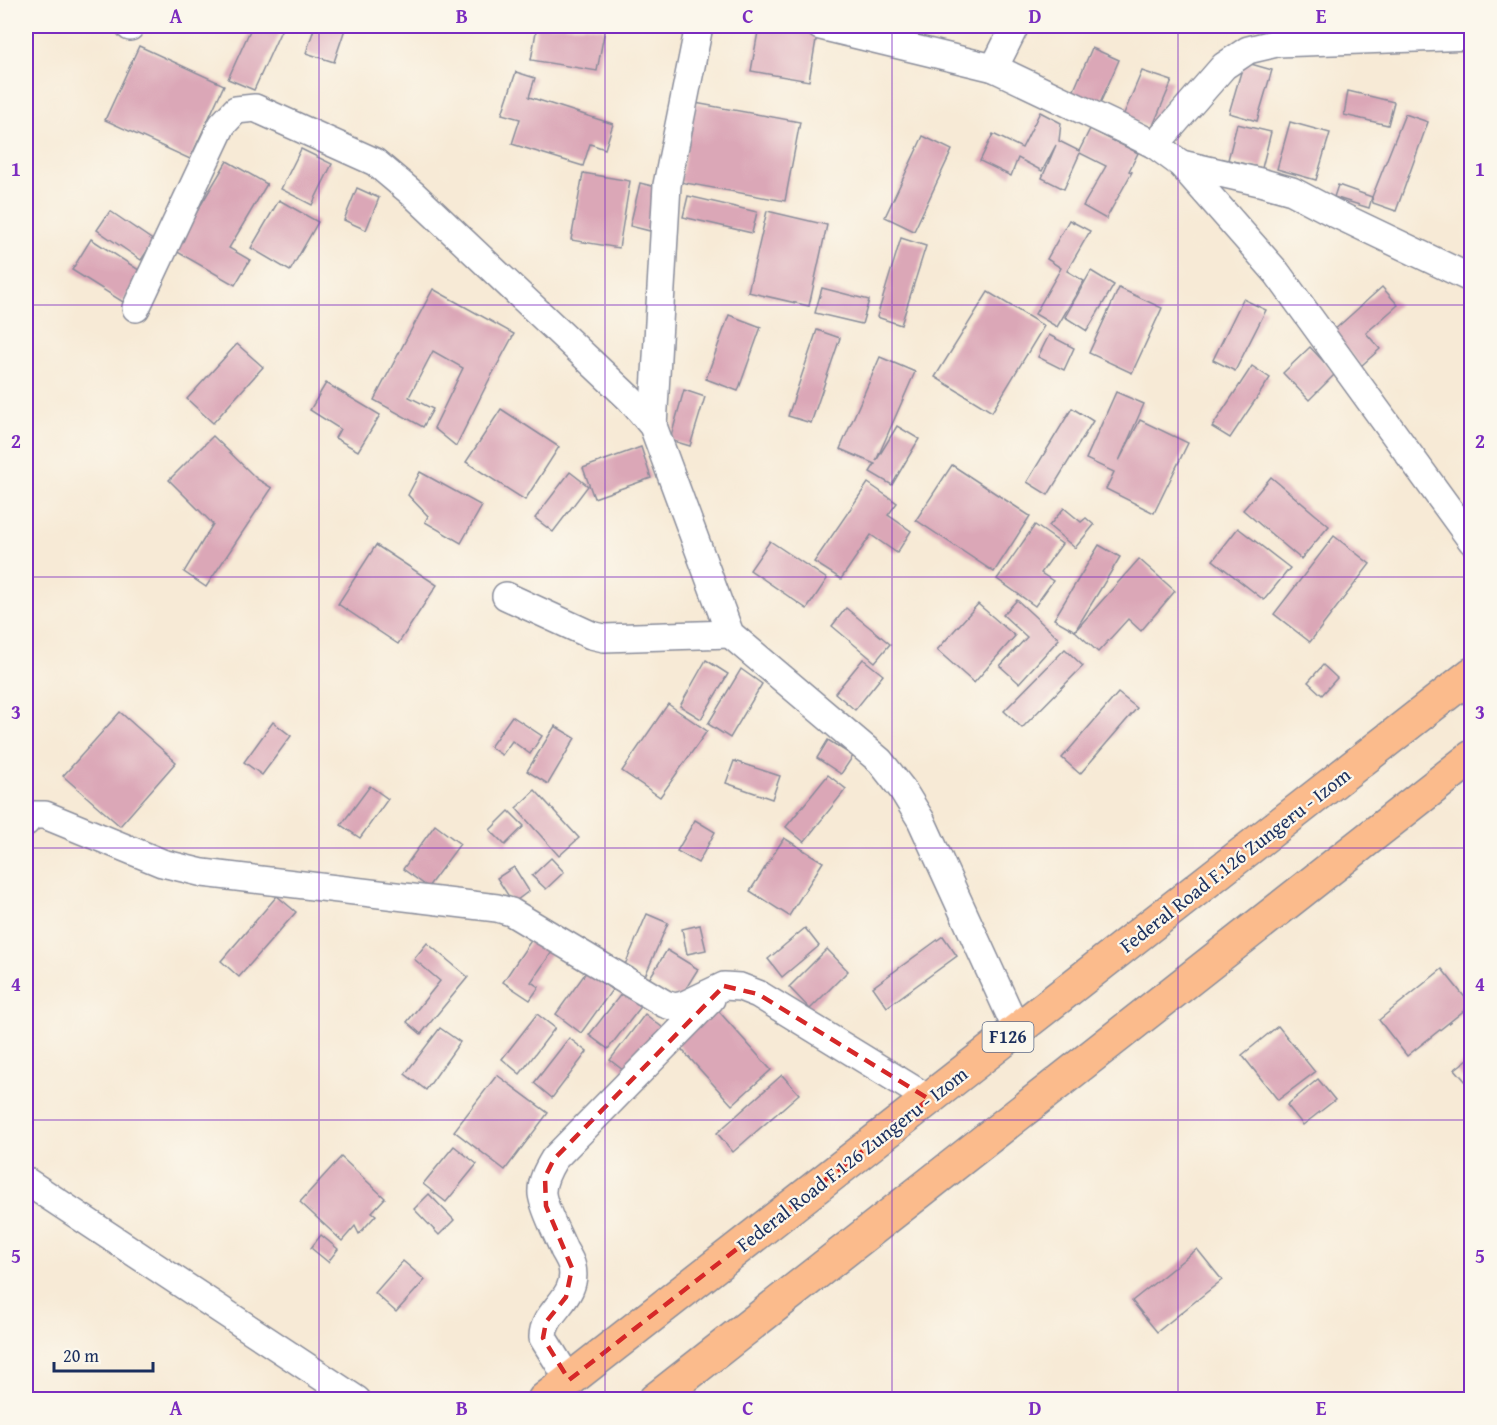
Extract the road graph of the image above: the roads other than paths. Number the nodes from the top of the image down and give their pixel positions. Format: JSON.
{"nodes":[{"id":1,"x":699,"y":26,"type":"edge"},
{"id":2,"x":820,"y":26,"type":"edge"},
{"id":3,"x":1015,"y":26,"type":"edge"},
{"id":4,"x":1472,"y":36,"type":"edge"},
{"id":5,"x":994,"y":68,"type":"junction"},
{"id":6,"x":1155,"y":145,"type":"junction"},
{"id":7,"x":1181,"y":164,"type":"junction"},
{"id":8,"x":1472,"y":279,"type":"edge"},
{"id":9,"x":136,"y":308,"type":"dead end"},
{"id":10,"x":653,"y":426,"type":"junction"},
{"id":11,"x":1472,"y":541,"type":"edge"},
{"id":12,"x":506,"y":596,"type":"dead end"},
{"id":13,"x":730,"y":634,"type":"junction"},
{"id":14,"x":1472,"y":674,"type":"edge"},
{"id":15,"x":1472,"y":757,"type":"edge"},
{"id":16,"x":26,"y":822,"type":"edge"},
{"id":17,"x":724,"y":986,"type":"junction"},
{"id":18,"x":1017,"y":1030,"type":"junction"},
{"id":19,"x":929,"y":1099,"type":"junction"},
{"id":20,"x":26,"y":1181,"type":"edge"},
{"id":21,"x":557,"y":1390,"type":"edge"},
{"id":22,"x":357,"y":1400,"type":"edge"},
{"id":23,"x":655,"y":1400,"type":"edge"}],
"edges":[{"from":1,"to":10,"type":"street"},
{"from":2,"to":5,"type":"street"},
{"from":3,"to":5,"type":"street"},
{"from":4,"to":6,"type":"street"},
{"from":5,"to":6,"type":"street"},
{"from":6,"to":7,"type":"street"},
{"from":7,"to":8,"type":"street"},
{"from":7,"to":11,"type":"street"},
{"from":9,"to":10,"type":"street"},
{"from":10,"to":13,"type":"street"},
{"from":12,"to":13,"type":"street"},
{"from":13,"to":18,"type":"street"},
{"from":14,"to":18,"type":"main road","name":"Federal Road F.126 Zungeru - Izom","number":"F126"},
{"from":15,"to":23,"type":"main road"},
{"from":16,"to":17,"type":"street"},
{"from":17,"to":19,"type":"street"},
{"from":17,"to":21,"type":"street"},
{"from":18,"to":19,"type":"main road","name":"Federal Road F.126 Zungeru - Izom","number":"F126"},
{"from":19,"to":21,"type":"main road","name":"Federal Road F.126 Zungeru - Izom","number":"F126"},
{"from":20,"to":22,"type":"street"}]}
